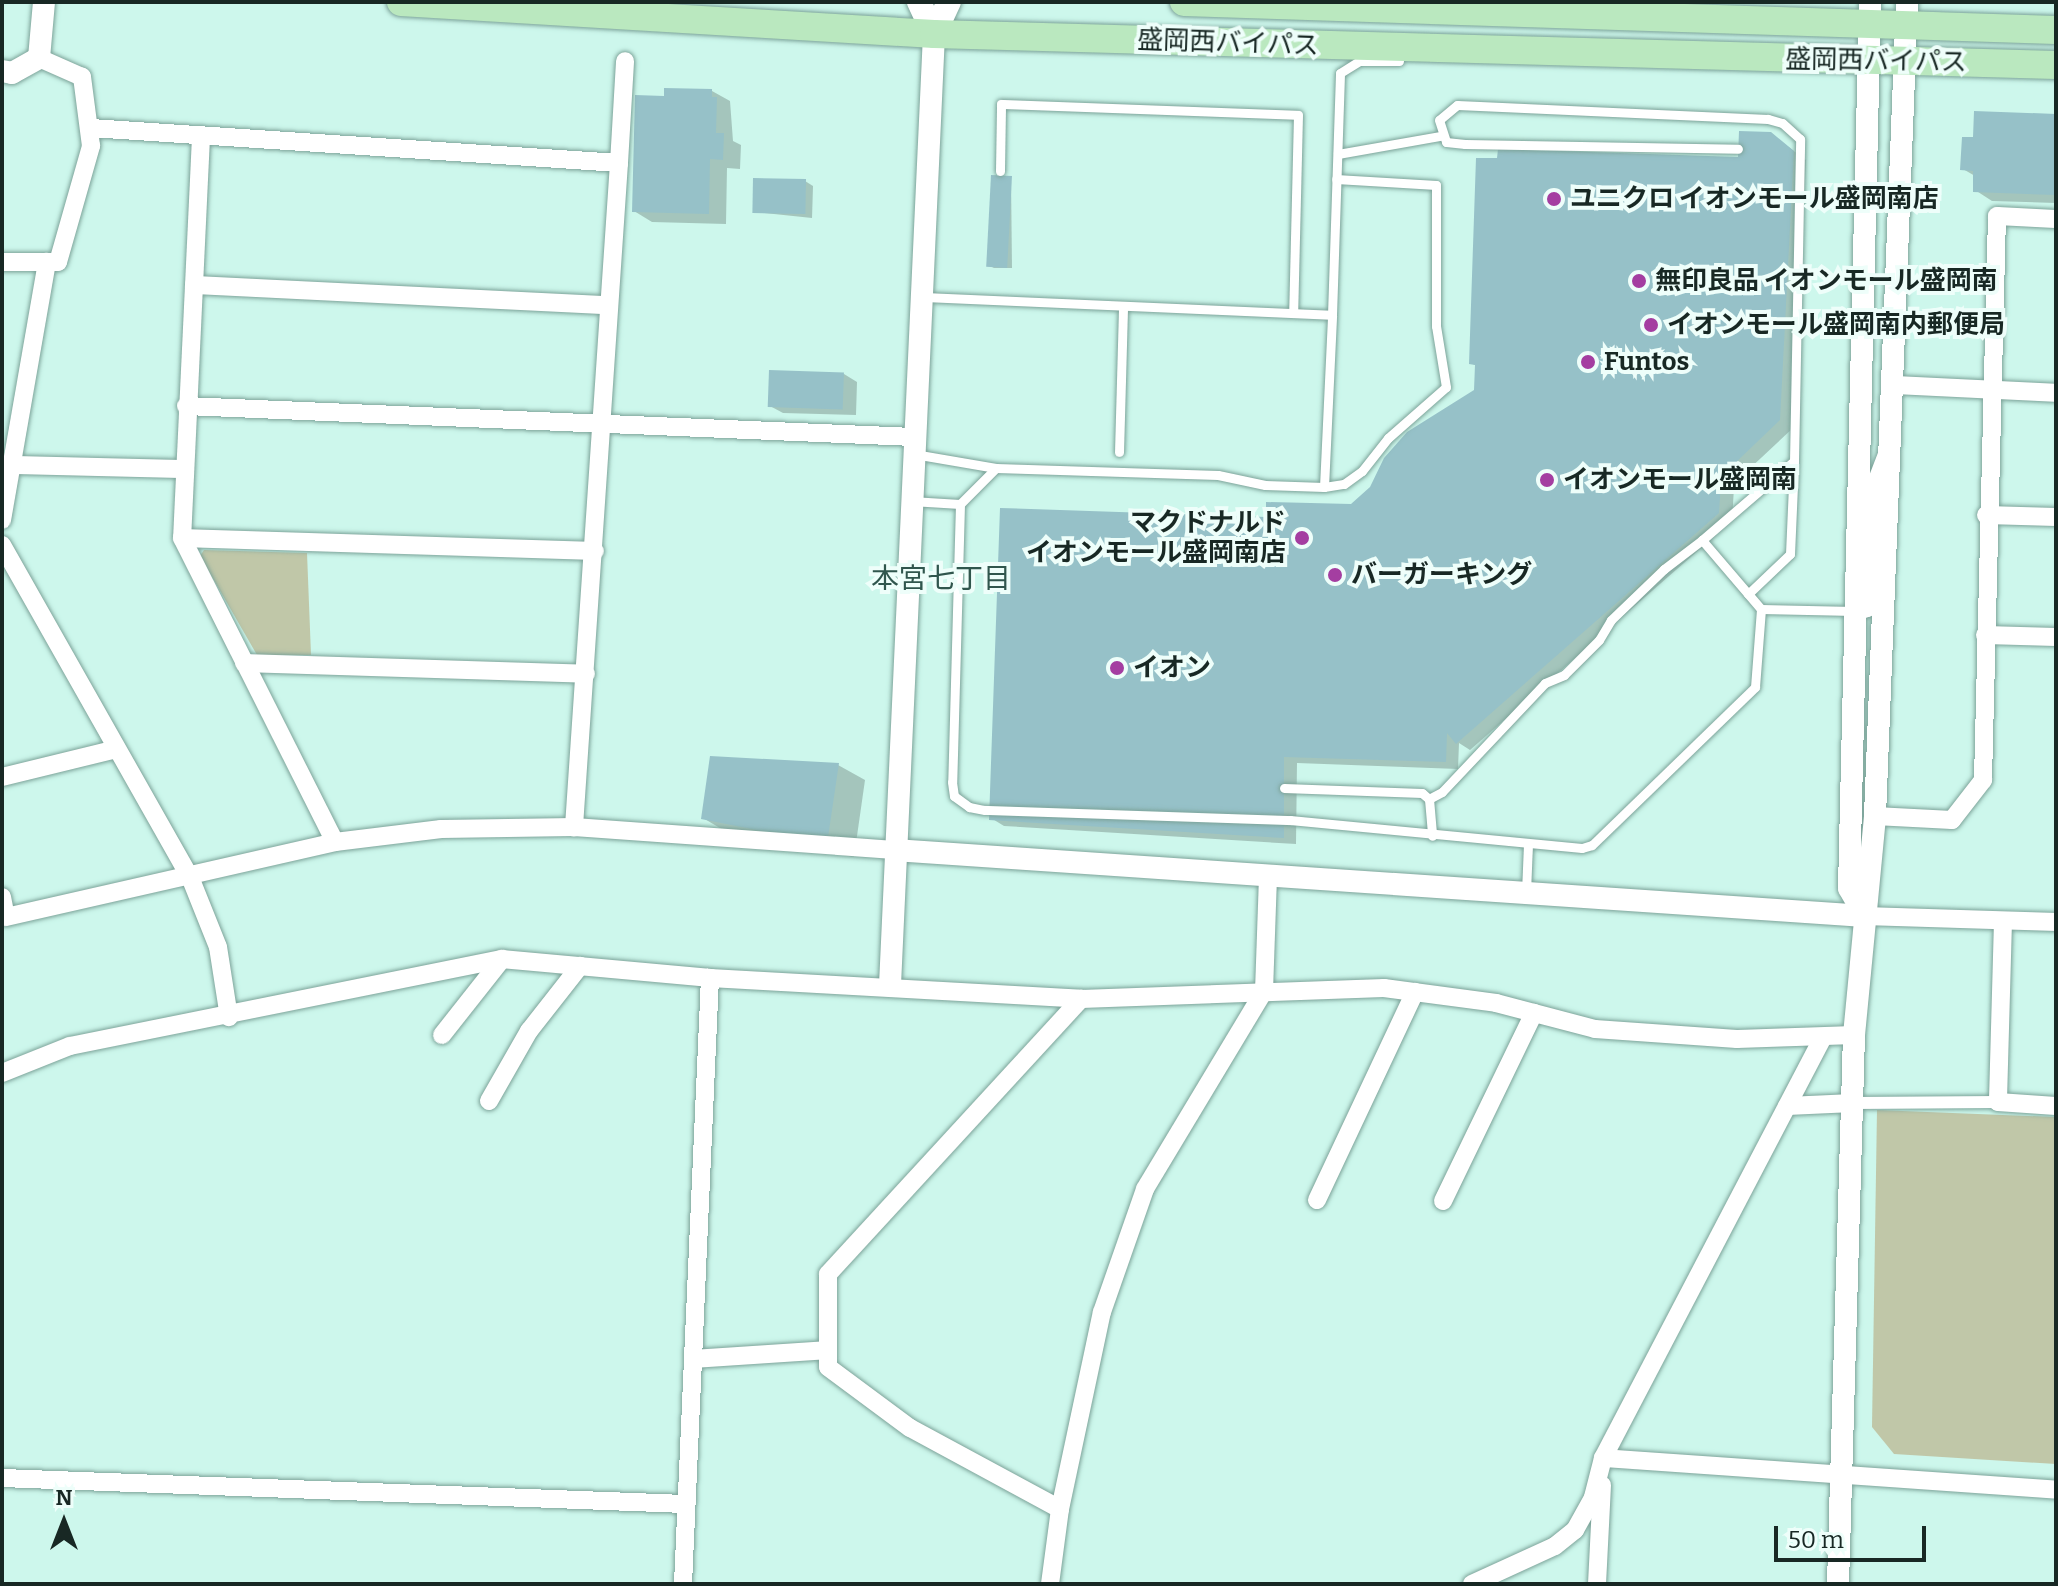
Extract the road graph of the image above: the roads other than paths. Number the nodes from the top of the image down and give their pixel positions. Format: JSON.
{"nodes":[{"id":1,"x":44,"y":2,"type":"edge"},
{"id":2,"x":401,"y":2,"type":"edge"},
{"id":3,"x":919,"y":2,"type":"edge"},
{"id":4,"x":949,"y":2,"type":"edge"},
{"id":5,"x":1184,"y":2,"type":"edge"},
{"id":6,"x":1869,"y":14,"type":"edge"},
{"id":7,"x":1907,"y":15,"type":"edge"},
{"id":8,"x":2056,"y":30,"type":"edge"},
{"id":9,"x":934,"y":34,"type":"junction"},
{"id":10,"x":1527,"y":51,"type":"junction"},
{"id":11,"x":39,"y":58,"type":"junction"},
{"id":12,"x":625,"y":61,"type":"dead end"},
{"id":13,"x":1405,"y":61,"type":"dead end"},
{"id":14,"x":1420,"y":61,"type":"dead end"},
{"id":15,"x":1868,"y":61,"type":"junction"},
{"id":16,"x":1907,"y":62,"type":"junction"},
{"id":17,"x":2056,"y":65,"type":"edge"},
{"id":18,"x":2,"y":71,"type":"edge"},
{"id":19,"x":91,"y":128,"type":"junction"},
{"id":20,"x":1440,"y":136,"type":"junction"},
{"id":21,"x":201,"y":137,"type":"junction"},
{"id":22,"x":1738,"y":149,"type":"dead end"},
{"id":23,"x":1338,"y":154,"type":"junction"},
{"id":24,"x":619,"y":163,"type":"junction"},
{"id":25,"x":1000,"y":171,"type":"dead end"},
{"id":26,"x":1336,"y":179,"type":"junction"},
{"id":27,"x":2056,"y":219,"type":"edge"},
{"id":28,"x":2,"y":262,"type":"edge"},
{"id":29,"x":47,"y":262,"type":"junction"},
{"id":30,"x":194,"y":285,"type":"junction"},
{"id":31,"x":921,"y":297,"type":"junction"},
{"id":32,"x":609,"y":305,"type":"junction"},
{"id":33,"x":1123,"y":306,"type":"junction"},
{"id":34,"x":1293,"y":313,"type":"junction"},
{"id":35,"x":1332,"y":315,"type":"junction"},
{"id":36,"x":1894,"y":385,"type":"junction"},
{"id":37,"x":1990,"y":390,"type":"junction"},
{"id":38,"x":2056,"y":393,"type":"edge"},
{"id":39,"x":186,"y":406,"type":"junction"},
{"id":40,"x":602,"y":422,"type":"junction"},
{"id":41,"x":1891,"y":443,"type":"junction"},
{"id":42,"x":914,"y":446,"type":"junction"},
{"id":43,"x":1119,"y":452,"type":"dead end"},
{"id":44,"x":1794,"y":461,"type":"junction"},
{"id":45,"x":14,"y":465,"type":"junction"},
{"id":46,"x":996,"y":468,"type":"junction"},
{"id":47,"x":182,"y":469,"type":"junction"},
{"id":48,"x":1324,"y":487,"type":"junction"},
{"id":49,"x":911,"y":501,"type":"junction"},
{"id":50,"x":960,"y":504,"type":"junction"},
{"id":51,"x":1986,"y":515,"type":"junction"},
{"id":52,"x":2056,"y":517,"type":"edge"},
{"id":53,"x":2,"y":520,"type":"edge"},
{"id":54,"x":182,"y":538,"type":"junction"},
{"id":55,"x":1702,"y":540,"type":"junction"},
{"id":56,"x":2,"y":545,"type":"edge"},
{"id":57,"x":595,"y":551,"type":"junction"},
{"id":58,"x":1748,"y":594,"type":"junction"},
{"id":59,"x":1761,"y":609,"type":"junction"},
{"id":60,"x":1856,"y":612,"type":"junction"},
{"id":61,"x":1985,"y":635,"type":"junction"},
{"id":62,"x":2056,"y":637,"type":"edge"},
{"id":63,"x":244,"y":663,"type":"junction"},
{"id":64,"x":586,"y":674,"type":"junction"},
{"id":65,"x":117,"y":749,"type":"junction"},
{"id":66,"x":2,"y":777,"type":"edge"},
{"id":67,"x":1284,"y":788,"type":"dead end"},
{"id":68,"x":1429,"y":799,"type":"junction"},
{"id":69,"x":1875,"y":816,"type":"junction"},
{"id":70,"x":574,"y":827,"type":"junction"},
{"id":71,"x":1432,"y":836,"type":"junction"},
{"id":72,"x":335,"y":842,"type":"junction"},
{"id":73,"x":1528,"y":844,"type":"junction"},
{"id":74,"x":894,"y":850,"type":"junction"},
{"id":75,"x":1268,"y":876,"type":"junction"},
{"id":76,"x":190,"y":877,"type":"junction"},
{"id":77,"x":1526,"y":893,"type":"junction"},
{"id":78,"x":2,"y":897,"type":"edge"},
{"id":79,"x":1865,"y":916,"type":"junction"},
{"id":80,"x":2003,"y":921,"type":"junction"},
{"id":81,"x":2056,"y":922,"type":"edge"},
{"id":82,"x":502,"y":959,"type":"junction"},
{"id":83,"x":580,"y":966,"type":"junction"},
{"id":84,"x":710,"y":978,"type":"junction"},
{"id":85,"x":890,"y":985,"type":"junction"},
{"id":86,"x":1264,"y":991,"type":"junction"},
{"id":87,"x":1415,"y":992,"type":"junction"},
{"id":88,"x":1081,"y":999,"type":"junction"},
{"id":89,"x":1534,"y":1013,"type":"junction"},
{"id":90,"x":229,"y":1017,"type":"junction"},
{"id":91,"x":442,"y":1035,"type":"dead end"},
{"id":92,"x":1854,"y":1035,"type":"junction"},
{"id":93,"x":1823,"y":1038,"type":"junction"},
{"id":94,"x":2,"y":1073,"type":"edge"},
{"id":95,"x":489,"y":1101,"type":"dead end"},
{"id":96,"x":1998,"y":1102,"type":"junction"},
{"id":97,"x":1853,"y":1103,"type":"junction"},
{"id":98,"x":1787,"y":1106,"type":"junction"},
{"id":99,"x":2056,"y":1106,"type":"edge"},
{"id":100,"x":1317,"y":1200,"type":"dead end"},
{"id":101,"x":1443,"y":1201,"type":"dead end"},
{"id":102,"x":828,"y":1350,"type":"junction"},
{"id":103,"x":694,"y":1359,"type":"junction"},
{"id":104,"x":1603,"y":1458,"type":"junction"},
{"id":105,"x":1841,"y":1474,"type":"junction"},
{"id":106,"x":2,"y":1478,"type":"edge"},
{"id":107,"x":2056,"y":1490,"type":"edge"},
{"id":108,"x":686,"y":1504,"type":"junction"},
{"id":109,"x":1060,"y":1509,"type":"junction"},
{"id":110,"x":683,"y":1584,"type":"edge"},
{"id":111,"x":1050,"y":1584,"type":"edge"},
{"id":112,"x":1472,"y":1584,"type":"edge"},
{"id":113,"x":1597,"y":1584,"type":"edge"},
{"id":114,"x":1838,"y":1584,"type":"edge"}],
"edges":[{"from":1,"to":11,"type":"street"},
{"from":2,"to":9,"type":"highway","name":"盛岡西バイパス"},
{"from":3,"to":9,"type":"main road"},
{"from":4,"to":9,"type":"main road"},
{"from":5,"to":6,"type":"highway","name":"盛岡西バイパス"},
{"from":6,"to":7,"type":"highway","name":"盛岡西バイパス"},
{"from":6,"to":15,"type":"street"},
{"from":7,"to":8,"type":"highway","name":"盛岡西バイパス"},
{"from":7,"to":16,"type":"street"},
{"from":9,"to":10,"type":"highway","name":"盛岡西バイパス"},
{"from":9,"to":31,"type":"street"},
{"from":10,"to":14,"type":"lane"},
{"from":10,"to":15,"type":"highway","name":"盛岡西バイパス"},
{"from":11,"to":18,"type":"street"},
{"from":11,"to":19,"type":"street"},
{"from":12,"to":24,"type":"street"},
{"from":13,"to":23,"type":"lane"},
{"from":15,"to":16,"type":"highway","name":"盛岡西バイパス"},
{"from":15,"to":60,"type":"street"},
{"from":16,"to":17,"type":"highway","name":"盛岡西バイパス"},
{"from":16,"to":36,"type":"street"},
{"from":19,"to":21,"type":"street"},
{"from":19,"to":29,"type":"street"},
{"from":20,"to":22,"type":"lane"},
{"from":20,"to":23,"type":"lane"},
{"from":20,"to":44,"type":"lane"},
{"from":21,"to":24,"type":"street"},
{"from":21,"to":30,"type":"street"},
{"from":23,"to":26,"type":"lane"},
{"from":24,"to":32,"type":"street"},
{"from":25,"to":34,"type":"lane"},
{"from":26,"to":35,"type":"lane"},
{"from":26,"to":48,"type":"lane"},
{"from":27,"to":37,"type":"street"},
{"from":28,"to":29,"type":"street"},
{"from":29,"to":45,"type":"street"},
{"from":30,"to":32,"type":"street"},
{"from":30,"to":39,"type":"street"},
{"from":31,"to":33,"type":"lane"},
{"from":31,"to":42,"type":"street"},
{"from":32,"to":40,"type":"street"},
{"from":33,"to":34,"type":"lane"},
{"from":33,"to":43,"type":"lane"},
{"from":34,"to":35,"type":"lane"},
{"from":35,"to":48,"type":"lane"},
{"from":36,"to":37,"type":"street"},
{"from":36,"to":41,"type":"street"},
{"from":37,"to":38,"type":"street"},
{"from":37,"to":51,"type":"street"},
{"from":39,"to":40,"type":"street"},
{"from":39,"to":47,"type":"street"},
{"from":40,"to":42,"type":"street"},
{"from":40,"to":57,"type":"street"},
{"from":41,"to":60,"type":"street"},
{"from":41,"to":69,"type":"street"},
{"from":42,"to":46,"type":"lane"},
{"from":42,"to":49,"type":"street"},
{"from":44,"to":55,"type":"lane"},
{"from":44,"to":58,"type":"lane"},
{"from":45,"to":47,"type":"street"},
{"from":45,"to":53,"type":"street"},
{"from":46,"to":48,"type":"lane"},
{"from":46,"to":50,"type":"lane"},
{"from":47,"to":54,"type":"street"},
{"from":49,"to":50,"type":"lane"},
{"from":49,"to":74,"type":"street"},
{"from":50,"to":71,"type":"lane"},
{"from":51,"to":52,"type":"street"},
{"from":51,"to":61,"type":"street"},
{"from":54,"to":57,"type":"street"},
{"from":54,"to":63,"type":"street"},
{"from":55,"to":58,"type":"lane"},
{"from":55,"to":68,"type":"lane"},
{"from":56,"to":65,"type":"street"},
{"from":57,"to":64,"type":"street"},
{"from":58,"to":59,"type":"lane"},
{"from":59,"to":60,"type":"lane"},
{"from":59,"to":73,"type":"lane"},
{"from":60,"to":79,"type":"street"},
{"from":61,"to":62,"type":"street"},
{"from":61,"to":69,"type":"street"},
{"from":63,"to":64,"type":"street"},
{"from":63,"to":72,"type":"street"},
{"from":64,"to":70,"type":"street"},
{"from":65,"to":66,"type":"street"},
{"from":65,"to":76,"type":"street"},
{"from":67,"to":68,"type":"lane"},
{"from":68,"to":71,"type":"lane"},
{"from":69,"to":79,"type":"street"},
{"from":70,"to":72,"type":"street"},
{"from":70,"to":74,"type":"street"},
{"from":71,"to":73,"type":"lane"},
{"from":72,"to":76,"type":"street"},
{"from":73,"to":77,"type":"lane"},
{"from":74,"to":75,"type":"street"},
{"from":74,"to":85,"type":"street"},
{"from":75,"to":77,"type":"street"},
{"from":75,"to":86,"type":"street"},
{"from":76,"to":78,"type":"street"},
{"from":76,"to":90,"type":"street"},
{"from":77,"to":79,"type":"street"},
{"from":79,"to":80,"type":"street"},
{"from":79,"to":92,"type":"street"},
{"from":80,"to":81,"type":"street"},
{"from":80,"to":96,"type":"street"},
{"from":82,"to":83,"type":"street"},
{"from":82,"to":90,"type":"street"},
{"from":82,"to":91,"type":"street"},
{"from":83,"to":84,"type":"street"},
{"from":83,"to":95,"type":"street"},
{"from":84,"to":85,"type":"street"},
{"from":84,"to":103,"type":"street"},
{"from":85,"to":88,"type":"street"},
{"from":86,"to":87,"type":"street"},
{"from":86,"to":88,"type":"street"},
{"from":86,"to":109,"type":"street"},
{"from":87,"to":89,"type":"street"},
{"from":87,"to":100,"type":"street"},
{"from":88,"to":102,"type":"street"},
{"from":89,"to":93,"type":"street"},
{"from":89,"to":101,"type":"street"},
{"from":90,"to":94,"type":"street"},
{"from":92,"to":93,"type":"street"},
{"from":92,"to":97,"type":"street"},
{"from":93,"to":98,"type":"street"},
{"from":96,"to":97,"type":"street"},
{"from":96,"to":99,"type":"street"},
{"from":97,"to":98,"type":"street"},
{"from":97,"to":105,"type":"street"},
{"from":98,"to":104,"type":"street"},
{"from":102,"to":103,"type":"street"},
{"from":102,"to":109,"type":"street"},
{"from":103,"to":108,"type":"street"},
{"from":104,"to":105,"type":"street"},
{"from":104,"to":112,"type":"street"},
{"from":104,"to":113,"type":"street"},
{"from":105,"to":107,"type":"street"},
{"from":105,"to":114,"type":"street"},
{"from":106,"to":108,"type":"street"},
{"from":108,"to":110,"type":"street"},
{"from":109,"to":111,"type":"street"}]}
